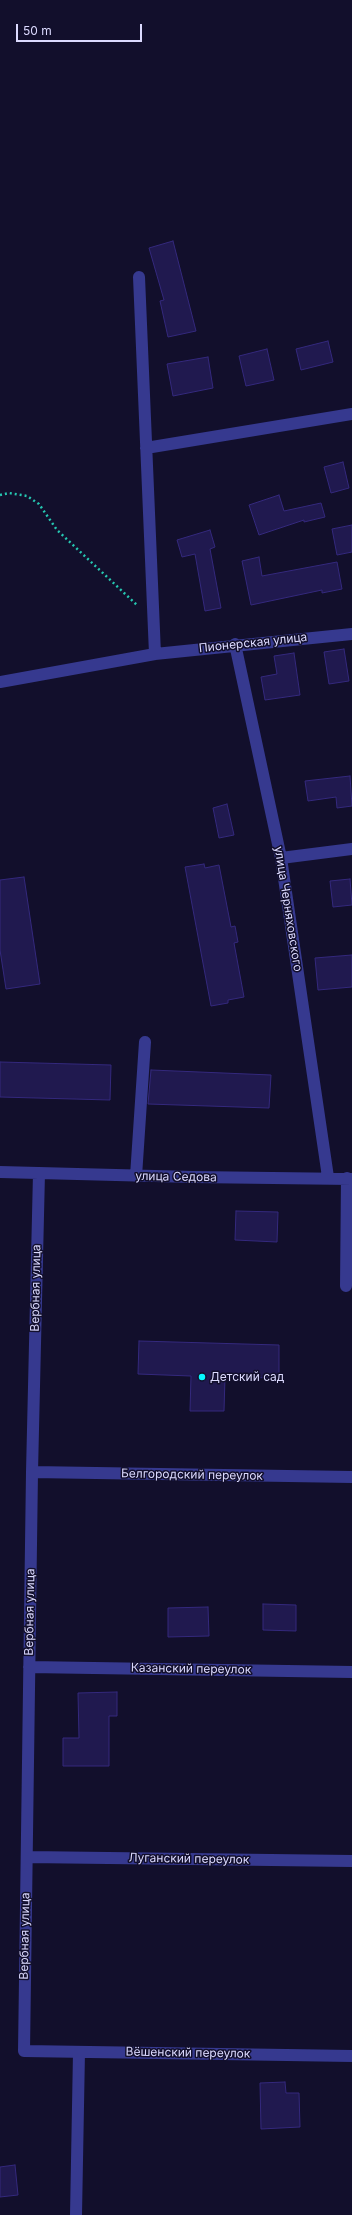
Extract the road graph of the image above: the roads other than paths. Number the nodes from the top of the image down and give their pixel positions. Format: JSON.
{"nodes":[{"id":1,"x":139,"y":277,"type":"dead end"},
{"id":2,"x":352,"y":414,"type":"edge"},
{"id":3,"x":146,"y":448,"type":"junction"},
{"id":4,"x":352,"y":634,"type":"edge"},
{"id":5,"x":235,"y":644,"type":"junction"},
{"id":6,"x":155,"y":654,"type":"junction"},
{"id":7,"x":0,"y":682,"type":"edge"},
{"id":8,"x":352,"y":849,"type":"edge"},
{"id":9,"x":281,"y":858,"type":"junction"},
{"id":10,"x":145,"y":1042,"type":"dead end"},
{"id":11,"x":0,"y":1172,"type":"edge"},
{"id":12,"x":39,"y":1173,"type":"junction"},
{"id":13,"x":136,"y":1176,"type":"junction"},
{"id":14,"x":328,"y":1177,"type":"junction"},
{"id":15,"x":350,"y":1179,"type":"edge"},
{"id":16,"x":346,"y":1286,"type":"dead end"},
{"id":17,"x":32,"y":1472,"type":"junction"},
{"id":18,"x":352,"y":1477,"type":"edge"},
{"id":19,"x":29,"y":1666,"type":"junction"},
{"id":20,"x":352,"y":1672,"type":"edge"},
{"id":21,"x":26,"y":1857,"type":"junction"},
{"id":22,"x":352,"y":1861,"type":"edge"},
{"id":23,"x":24,"y":2051,"type":"joint"},
{"id":24,"x":79,"y":2052,"type":"junction"},
{"id":25,"x":352,"y":2056,"type":"edge"},
{"id":26,"x":76,"y":2215,"type":"edge"}],
"edges":[{"from":1,"to":3,"type":"street"},
{"from":2,"to":3,"type":"street"},
{"from":3,"to":6,"type":"street"},
{"from":4,"to":5,"type":"street","name":"Пионерская улица"},
{"from":5,"to":6,"type":"street","name":"Пионерская улица"},
{"from":5,"to":9,"type":"street","name":"улица Черняховского"},
{"from":6,"to":7,"type":"street","name":"Пионерская улица"},
{"from":8,"to":9,"type":"street"},
{"from":9,"to":14,"type":"street","name":"улица Черняховского"},
{"from":10,"to":13,"type":"street"},
{"from":11,"to":12,"type":"street","name":"улица Седова"},
{"from":12,"to":13,"type":"street","name":"улица Седова"},
{"from":12,"to":17,"type":"street","name":"Вербная улица"},
{"from":13,"to":14,"type":"street","name":"улица Седова"},
{"from":14,"to":15,"type":"street","name":"улица Седова"},
{"from":15,"to":16,"type":"street"},
{"from":17,"to":18,"type":"street","name":"Белгородский переулок"},
{"from":17,"to":19,"type":"street","name":"Вербная улица"},
{"from":19,"to":20,"type":"street","name":"Казанский переулок"},
{"from":19,"to":21,"type":"street","name":"Вербная улица"},
{"from":21,"to":22,"type":"street","name":"Луганский переулок"},
{"from":21,"to":23,"type":"street","name":"Вербная улица"},
{"from":23,"to":24,"type":"street","name":"Вёшенский переулок"},
{"from":24,"to":25,"type":"street","name":"Вёшенский переулок"},
{"from":24,"to":26,"type":"street"}]}
